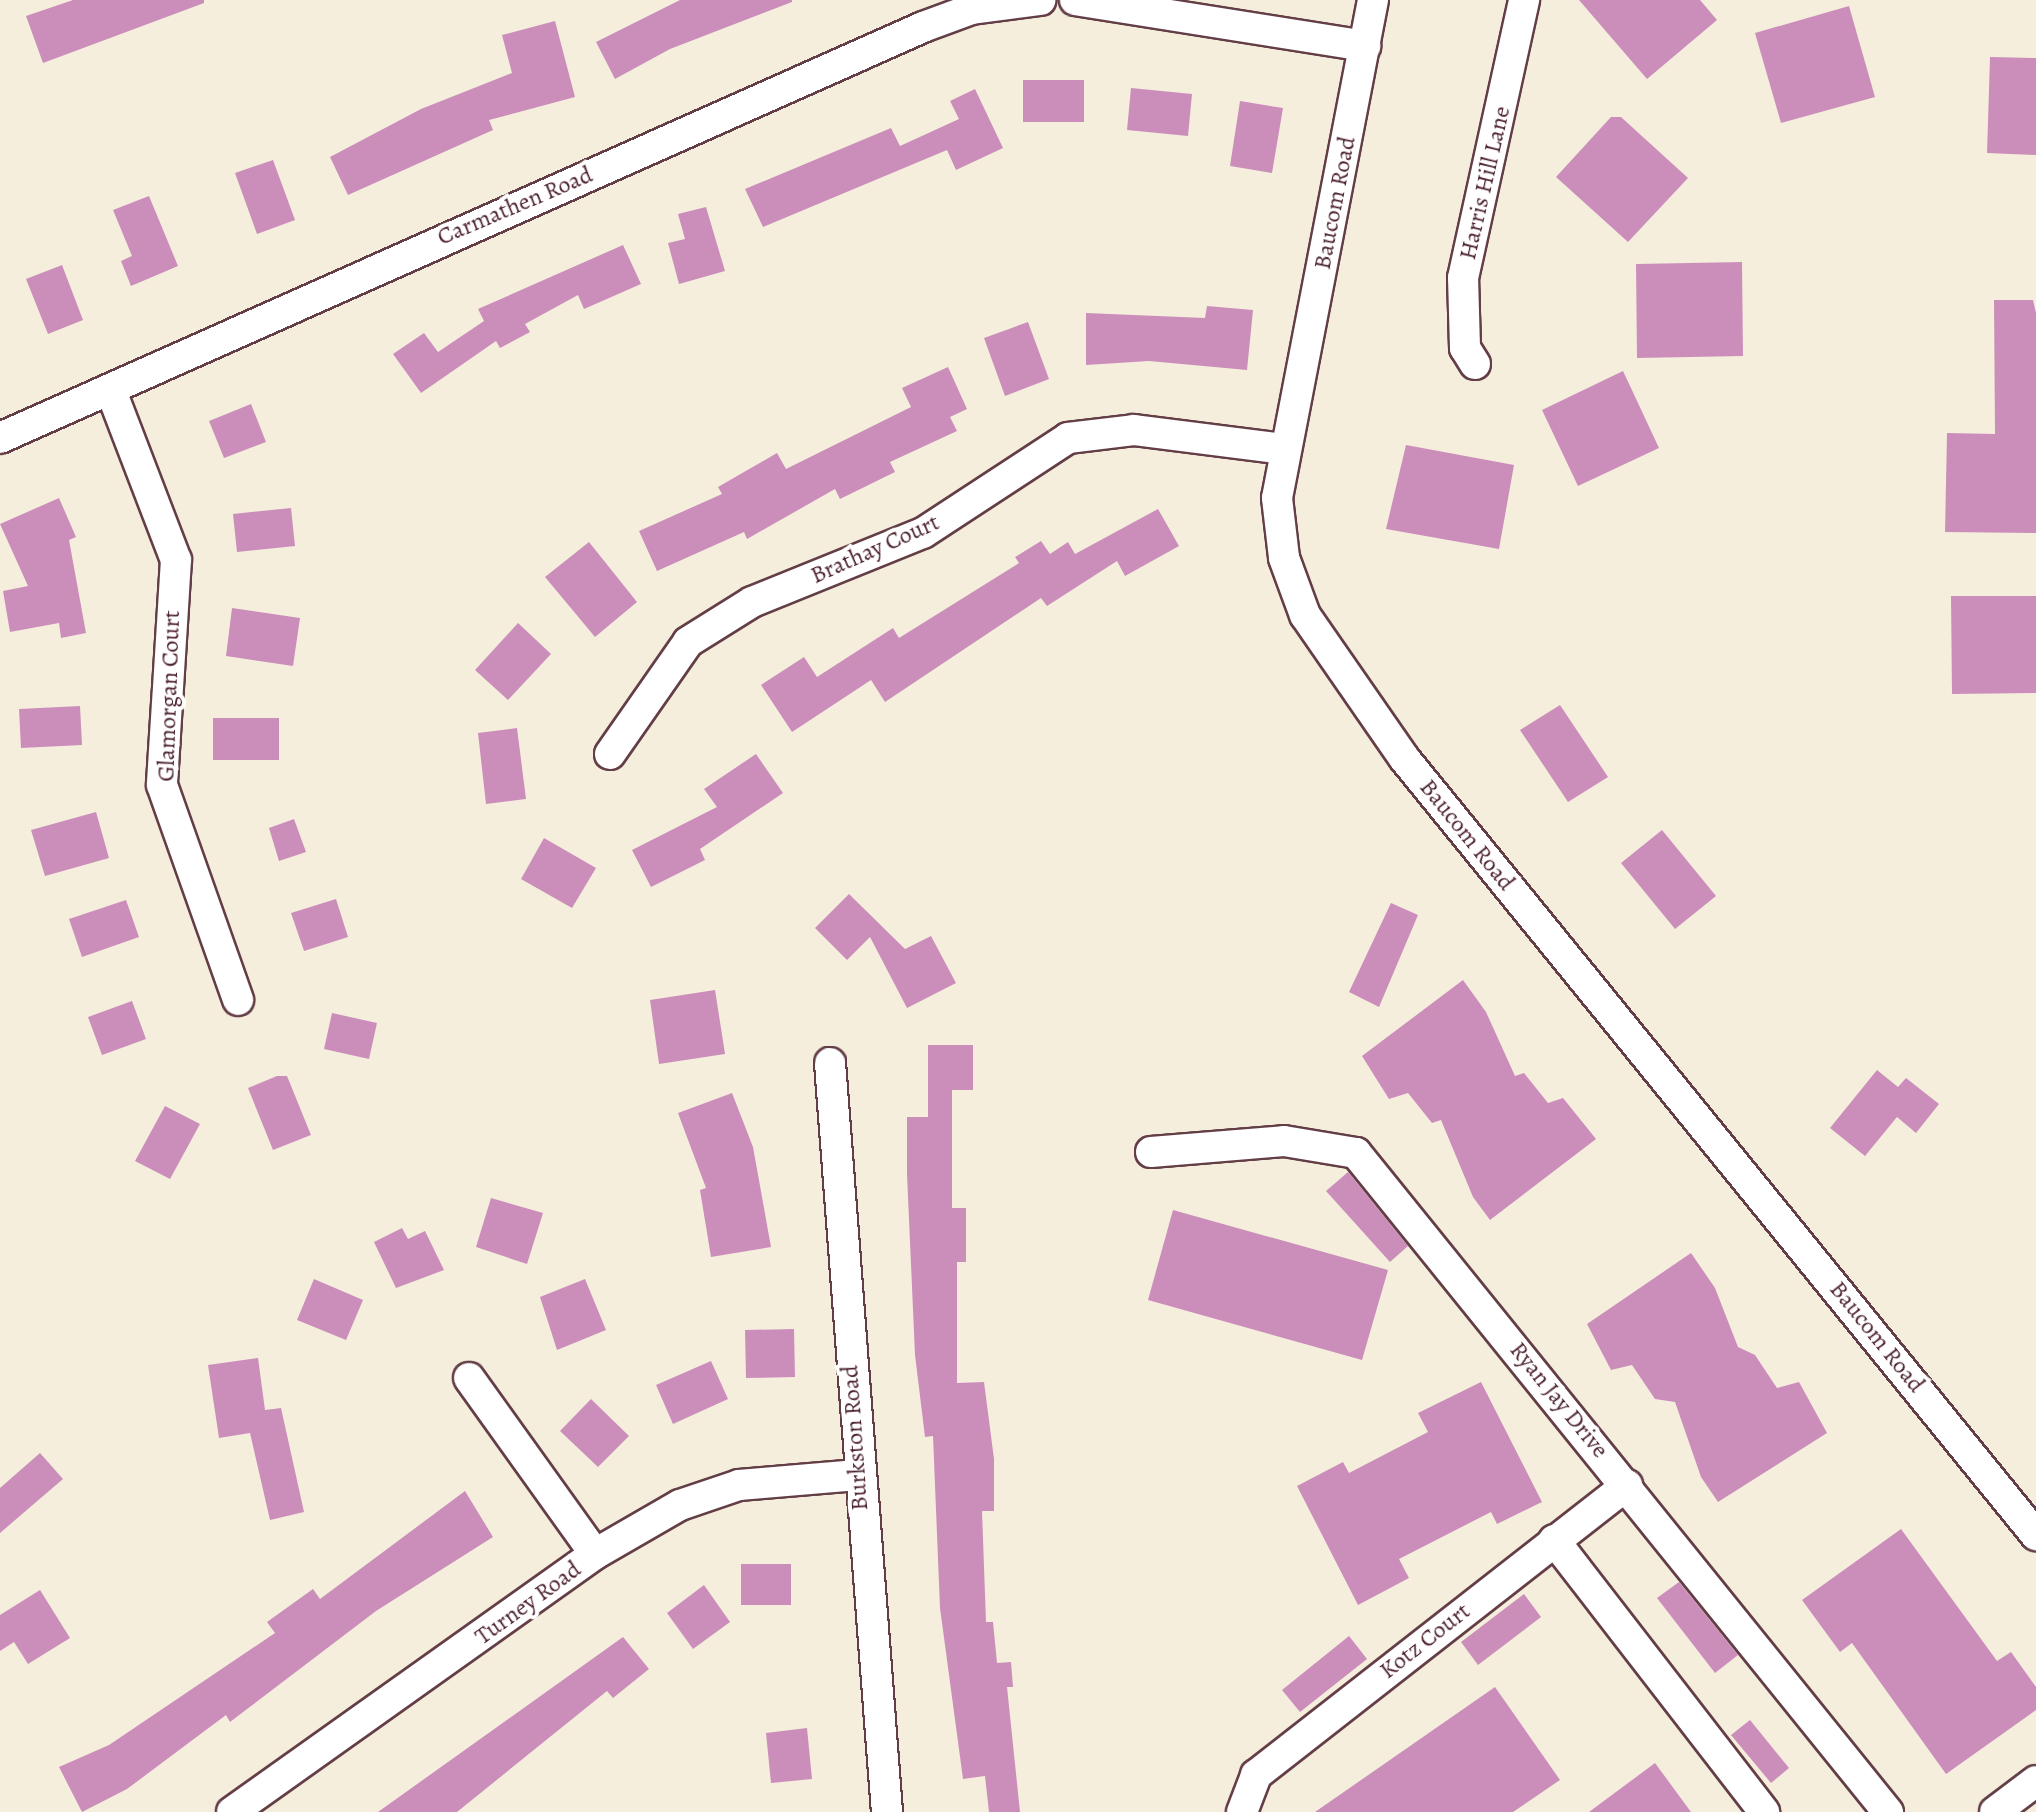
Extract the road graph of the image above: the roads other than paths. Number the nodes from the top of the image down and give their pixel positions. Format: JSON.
{"nodes":[{"id":1,"x":1040,"y":0,"type":"edge"},
{"id":2,"x":1075,"y":0,"type":"edge"},
{"id":3,"x":1373,"y":0,"type":"edge"},
{"id":4,"x":1524,"y":0,"type":"edge"},
{"id":5,"x":1365,"y":46,"type":"junction"},
{"id":6,"x":1475,"y":364,"type":"dead end"},
{"id":7,"x":111,"y":391,"type":"junction"},
{"id":8,"x":0,"y":438,"type":"edge"},
{"id":9,"x":1284,"y":449,"type":"junction"},
{"id":10,"x":610,"y":754,"type":"dead end"},
{"id":11,"x":238,"y":1000,"type":"dead end"},
{"id":12,"x":830,"y":1063,"type":"dead end"},
{"id":13,"x":1151,"y":1152,"type":"dead end"},
{"id":14,"x":469,"y":1378,"type":"dead end"},
{"id":15,"x":858,"y":1475,"type":"junction"},
{"id":16,"x":1627,"y":1485,"type":"junction"},
{"id":17,"x":2036,"y":1535,"type":"edge"},
{"id":18,"x":1554,"y":1540,"type":"junction"},
{"id":19,"x":595,"y":1554,"type":"junction"},
{"id":20,"x":2036,"y":1781,"type":"edge"},
{"id":21,"x":232,"y":1812,"type":"edge"},
{"id":22,"x":887,"y":1812,"type":"edge"},
{"id":23,"x":1242,"y":1812,"type":"edge"},
{"id":24,"x":1764,"y":1812,"type":"edge"},
{"id":25,"x":1888,"y":1812,"type":"edge"},
{"id":26,"x":1995,"y":1812,"type":"edge"}],
"edges":[{"from":1,"to":7,"type":"street","name":"Carmathen Road"},
{"from":2,"to":5,"type":"street"},
{"from":3,"to":5,"type":"street","name":"Baucom Road"},
{"from":4,"to":6,"type":"street","name":"Harris Hill Lane"},
{"from":5,"to":9,"type":"street","name":"Baucom Road"},
{"from":7,"to":8,"type":"street","name":"Carmathen Road"},
{"from":7,"to":11,"type":"street","name":"Glamorgan Court"},
{"from":9,"to":10,"type":"street","name":"Brathay Court"},
{"from":9,"to":17,"type":"street","name":"Baucom Road"},
{"from":12,"to":15,"type":"street","name":"Burkston Road"},
{"from":13,"to":16,"type":"street","name":"Ryan Jay Drive"},
{"from":14,"to":19,"type":"street"},
{"from":15,"to":19,"type":"street","name":"Turney Road"},
{"from":15,"to":22,"type":"street","name":"Burkston Road"},
{"from":16,"to":18,"type":"street","name":"Kotz Court"},
{"from":16,"to":25,"type":"street","name":"Ryan Jay Drive"},
{"from":18,"to":23,"type":"street","name":"Kotz Court"},
{"from":18,"to":24,"type":"street"},
{"from":19,"to":21,"type":"street","name":"Turney Road"},
{"from":20,"to":26,"type":"street"}]}
